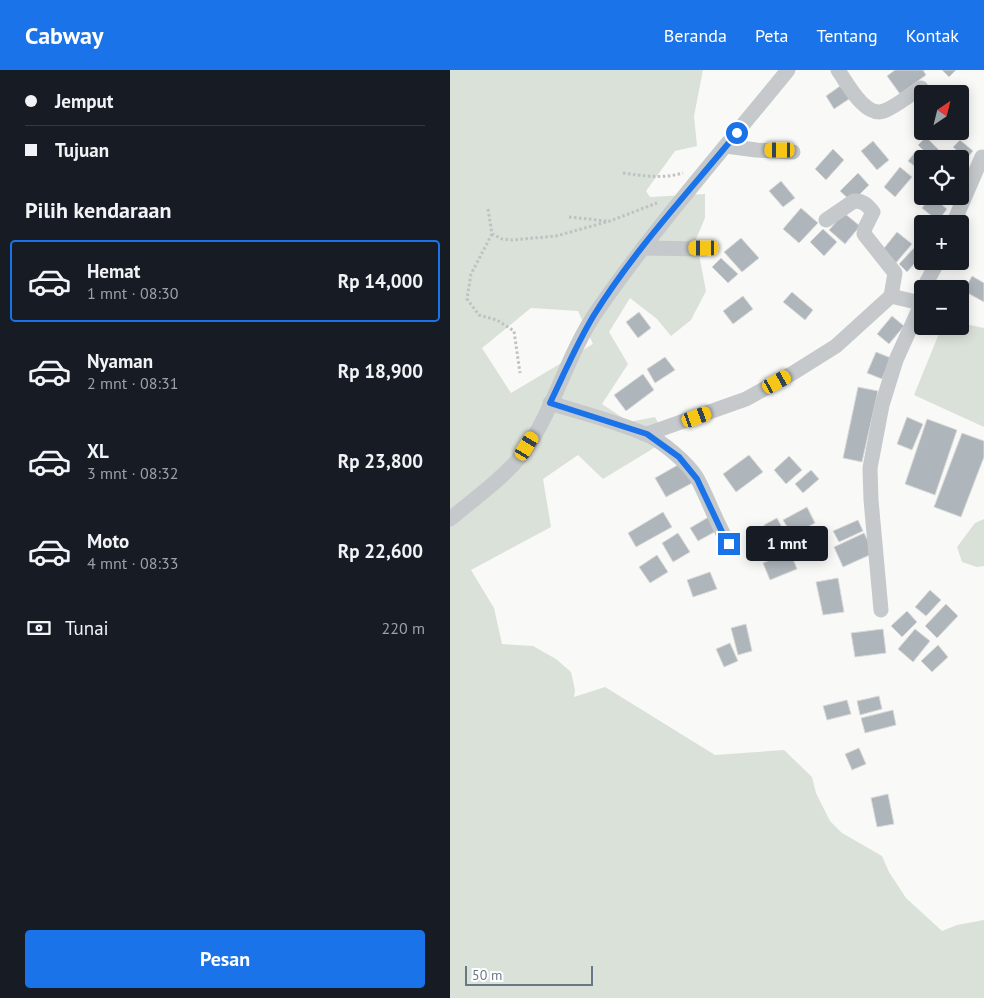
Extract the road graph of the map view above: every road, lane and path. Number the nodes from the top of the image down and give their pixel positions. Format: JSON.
{"nodes":[{"id":1,"x":788,"y":70,"type":"edge"},
{"id":2,"x":838,"y":70,"type":"edge"},
{"id":3,"x":914,"y":92,"type":"edge"},
{"id":4,"x":726,"y":146,"type":"junction"},
{"id":5,"x":792,"y":152,"type":"dead end"},
{"id":6,"x":982,"y":157,"type":"dead end"},
{"id":7,"x":710,"y":165,"type":"junction"},
{"id":8,"x":623,"y":173,"type":"dead end"},
{"id":9,"x":682,"y":197,"type":"junction"},
{"id":10,"x":488,"y":209,"type":"dead end"},
{"id":11,"x":957,"y":215,"type":"edge"},
{"id":12,"x":569,"y":218,"type":"dead end"},
{"id":13,"x":826,"y":220,"type":"dead end"},
{"id":14,"x":610,"y":221,"type":"junction"},
{"id":15,"x":492,"y":234,"type":"junction"},
{"id":16,"x":643,"y":248,"type":"junction"},
{"id":17,"x":704,"y":248,"type":"dead end"},
{"id":18,"x":914,"y":294,"type":"edge"},
{"id":19,"x":891,"y":296,"type":"junction"},
{"id":20,"x":914,"y":321,"type":"edge"},
{"id":21,"x":520,"y":373,"type":"dead end"},
{"id":22,"x":550,"y":403,"type":"junction"},
{"id":23,"x":647,"y":434,"type":"junction"},
{"id":24,"x":450,"y":518,"type":"edge"},
{"id":25,"x":729,"y":544,"type":"dead end"},
{"id":26,"x":881,"y":610,"type":"dead end"}],
"edges":[{"from":1,"to":4,"type":"street"},
{"from":2,"to":3,"type":"street"},
{"from":4,"to":5,"type":"street"},
{"from":4,"to":7,"type":"street"},
{"from":6,"to":11,"type":"street"},
{"from":7,"to":8,"type":"path"},
{"from":7,"to":9,"type":"street"},
{"from":9,"to":14,"type":"path"},
{"from":9,"to":16,"type":"street"},
{"from":10,"to":15,"type":"path"},
{"from":12,"to":14,"type":"path"},
{"from":13,"to":19,"type":"street"},
{"from":14,"to":15,"type":"path"},
{"from":15,"to":21,"type":"path"},
{"from":16,"to":17,"type":"street"},
{"from":16,"to":22,"type":"street"},
{"from":18,"to":19,"type":"street"},
{"from":19,"to":23,"type":"street"},
{"from":20,"to":26,"type":"street"},
{"from":22,"to":23,"type":"street"},
{"from":22,"to":24,"type":"street"},
{"from":23,"to":25,"type":"street"}]}
